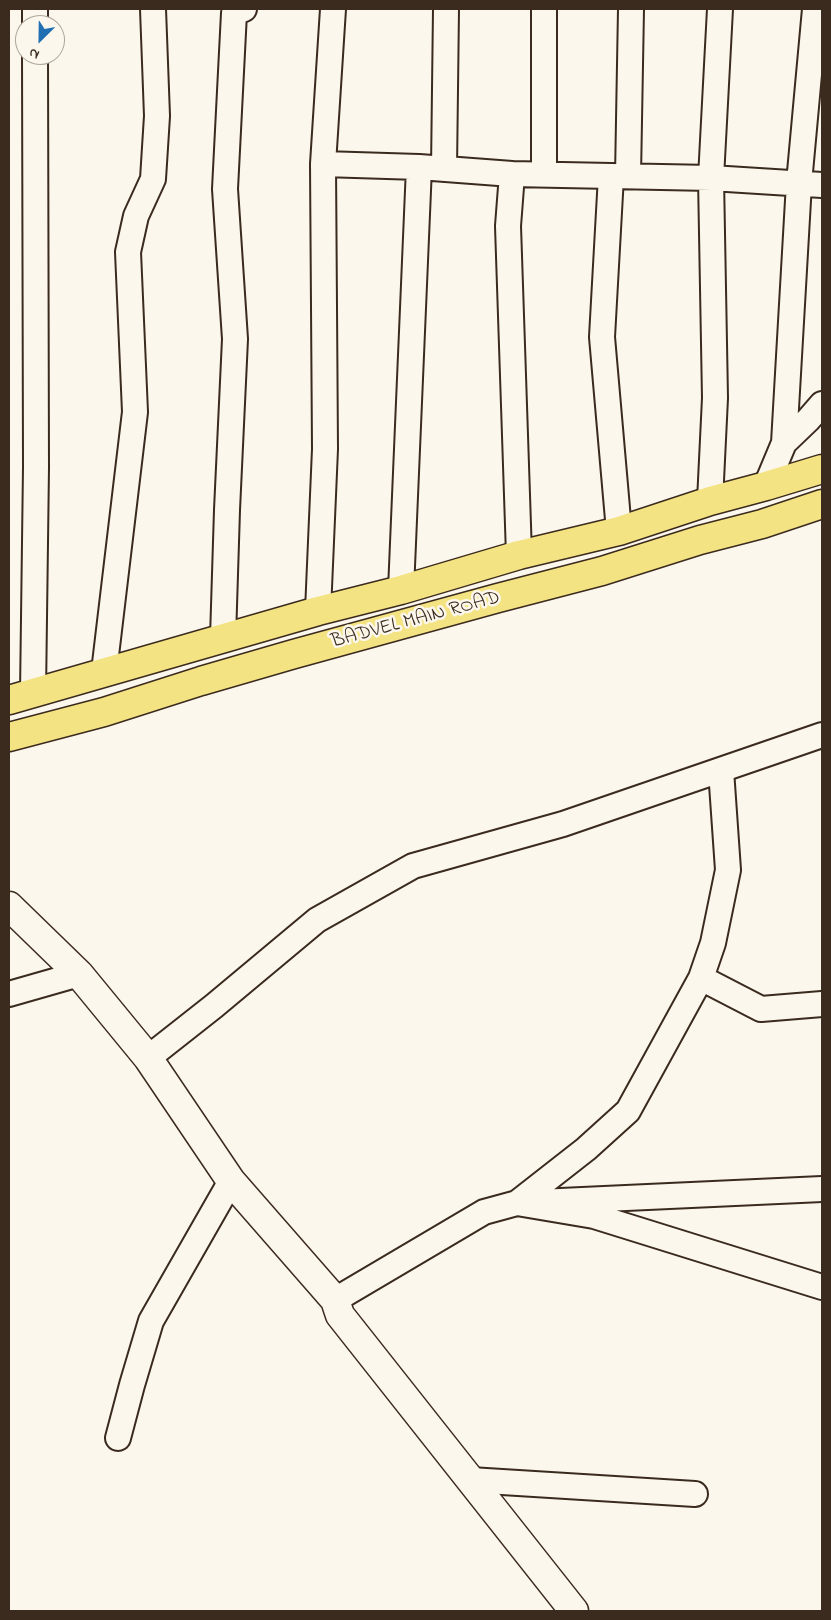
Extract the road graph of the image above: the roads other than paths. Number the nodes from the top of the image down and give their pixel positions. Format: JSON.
{"nodes":[{"id":1,"x":153,"y":9,"type":"edge"},
{"id":2,"x":244,"y":9,"type":"edge"},
{"id":3,"x":333,"y":9,"type":"edge"},
{"id":4,"x":446,"y":9,"type":"edge"},
{"id":5,"x":544,"y":9,"type":"edge"},
{"id":6,"x":631,"y":9,"type":"edge"},
{"id":7,"x":720,"y":9,"type":"edge"},
{"id":8,"x":815,"y":9,"type":"edge"},
{"id":9,"x":818,"y":34,"type":"edge"},
{"id":10,"x":35,"y":65,"type":"edge"},
{"id":11,"x":323,"y":164,"type":"junction"},
{"id":12,"x":419,"y":167,"type":"junction"},
{"id":13,"x":444,"y":169,"type":"junction"},
{"id":14,"x":512,"y":174,"type":"junction"},
{"id":15,"x":544,"y":174,"type":"junction"},
{"id":16,"x":619,"y":176,"type":"junction"},
{"id":17,"x":711,"y":178,"type":"junction"},
{"id":18,"x":811,"y":184,"type":"edge"},
{"id":19,"x":822,"y":404,"type":"edge"},
{"id":20,"x":784,"y":443,"type":"junction"},
{"id":21,"x":822,"y":469,"type":"edge"},
{"id":22,"x":766,"y":486,"type":"junction"},
{"id":23,"x":710,"y":501,"type":"junction"},
{"id":24,"x":822,"y":504,"type":"edge"},
{"id":25,"x":619,"y":530,"type":"junction"},
{"id":26,"x":519,"y":555,"type":"junction"},
{"id":27,"x":401,"y":590,"type":"junction"},
{"id":28,"x":318,"y":611,"type":"junction"},
{"id":29,"x":223,"y":638,"type":"junction"},
{"id":30,"x":104,"y":672,"type":"junction"},
{"id":31,"x":21,"y":697,"type":"edge"},
{"id":32,"x":822,"y":735,"type":"edge"},
{"id":33,"x":9,"y":737,"type":"edge"},
{"id":34,"x":722,"y":770,"type":"junction"},
{"id":35,"x":9,"y":906,"type":"edge"},
{"id":36,"x":79,"y":974,"type":"junction"},
{"id":37,"x":701,"y":978,"type":"junction"},
{"id":38,"x":9,"y":994,"type":"edge"},
{"id":39,"x":822,"y":1004,"type":"edge"},
{"id":40,"x":148,"y":1058,"type":"junction"},
{"id":41,"x":231,"y":1181,"type":"junction"},
{"id":42,"x":822,"y":1189,"type":"edge"},
{"id":43,"x":517,"y":1203,"type":"junction"},
{"id":44,"x":822,"y":1287,"type":"edge"},
{"id":45,"x":335,"y":1300,"type":"junction"},
{"id":46,"x":118,"y":1438,"type":"dead end"},
{"id":47,"x":470,"y":1480,"type":"junction"},
{"id":48,"x":695,"y":1494,"type":"dead end"},
{"id":49,"x":574,"y":1611,"type":"edge"}],
"edges":[{"from":1,"to":30,"type":"street"},
{"from":2,"to":29,"type":"street"},
{"from":3,"to":11,"type":"street"},
{"from":4,"to":13,"type":"street"},
{"from":5,"to":15,"type":"street"},
{"from":6,"to":16,"type":"street"},
{"from":7,"to":17,"type":"street"},
{"from":8,"to":9,"type":"street"},
{"from":9,"to":18,"type":"street"},
{"from":10,"to":31,"type":"street"},
{"from":11,"to":12,"type":"street"},
{"from":11,"to":28,"type":"street"},
{"from":12,"to":13,"type":"street"},
{"from":12,"to":27,"type":"street"},
{"from":13,"to":14,"type":"street"},
{"from":14,"to":15,"type":"street"},
{"from":14,"to":26,"type":"street"},
{"from":15,"to":16,"type":"street"},
{"from":16,"to":17,"type":"street"},
{"from":16,"to":25,"type":"street"},
{"from":17,"to":18,"type":"street"},
{"from":17,"to":23,"type":"street"},
{"from":18,"to":20,"type":"street"},
{"from":19,"to":20,"type":"street"},
{"from":20,"to":22,"type":"street"},
{"from":21,"to":22,"type":"main road","name":"BADVEL MAIN ROAD"},
{"from":22,"to":23,"type":"main road","name":"BADVEL MAIN ROAD"},
{"from":23,"to":25,"type":"main road","name":"BADVEL MAIN ROAD"},
{"from":24,"to":33,"type":"main road","name":"BADVEL MAIN ROAD"},
{"from":25,"to":26,"type":"main road","name":"BADVEL MAIN ROAD"},
{"from":26,"to":27,"type":"main road","name":"BADVEL MAIN ROAD"},
{"from":27,"to":28,"type":"main road","name":"BADVEL MAIN ROAD"},
{"from":28,"to":29,"type":"main road","name":"BADVEL MAIN ROAD"},
{"from":29,"to":30,"type":"main road","name":"BADVEL MAIN ROAD"},
{"from":30,"to":31,"type":"main road","name":"BADVEL MAIN ROAD"},
{"from":32,"to":34,"type":"street"},
{"from":34,"to":37,"type":"street"},
{"from":34,"to":40,"type":"street"},
{"from":35,"to":36,"type":"main road"},
{"from":36,"to":38,"type":"street"},
{"from":36,"to":40,"type":"main road"},
{"from":37,"to":39,"type":"street"},
{"from":37,"to":43,"type":"street"},
{"from":40,"to":41,"type":"main road"},
{"from":41,"to":45,"type":"main road"},
{"from":41,"to":46,"type":"street"},
{"from":42,"to":43,"type":"street"},
{"from":43,"to":44,"type":"street"},
{"from":43,"to":45,"type":"street"},
{"from":45,"to":47,"type":"main road"},
{"from":47,"to":48,"type":"street"},
{"from":47,"to":49,"type":"main road"}]}
